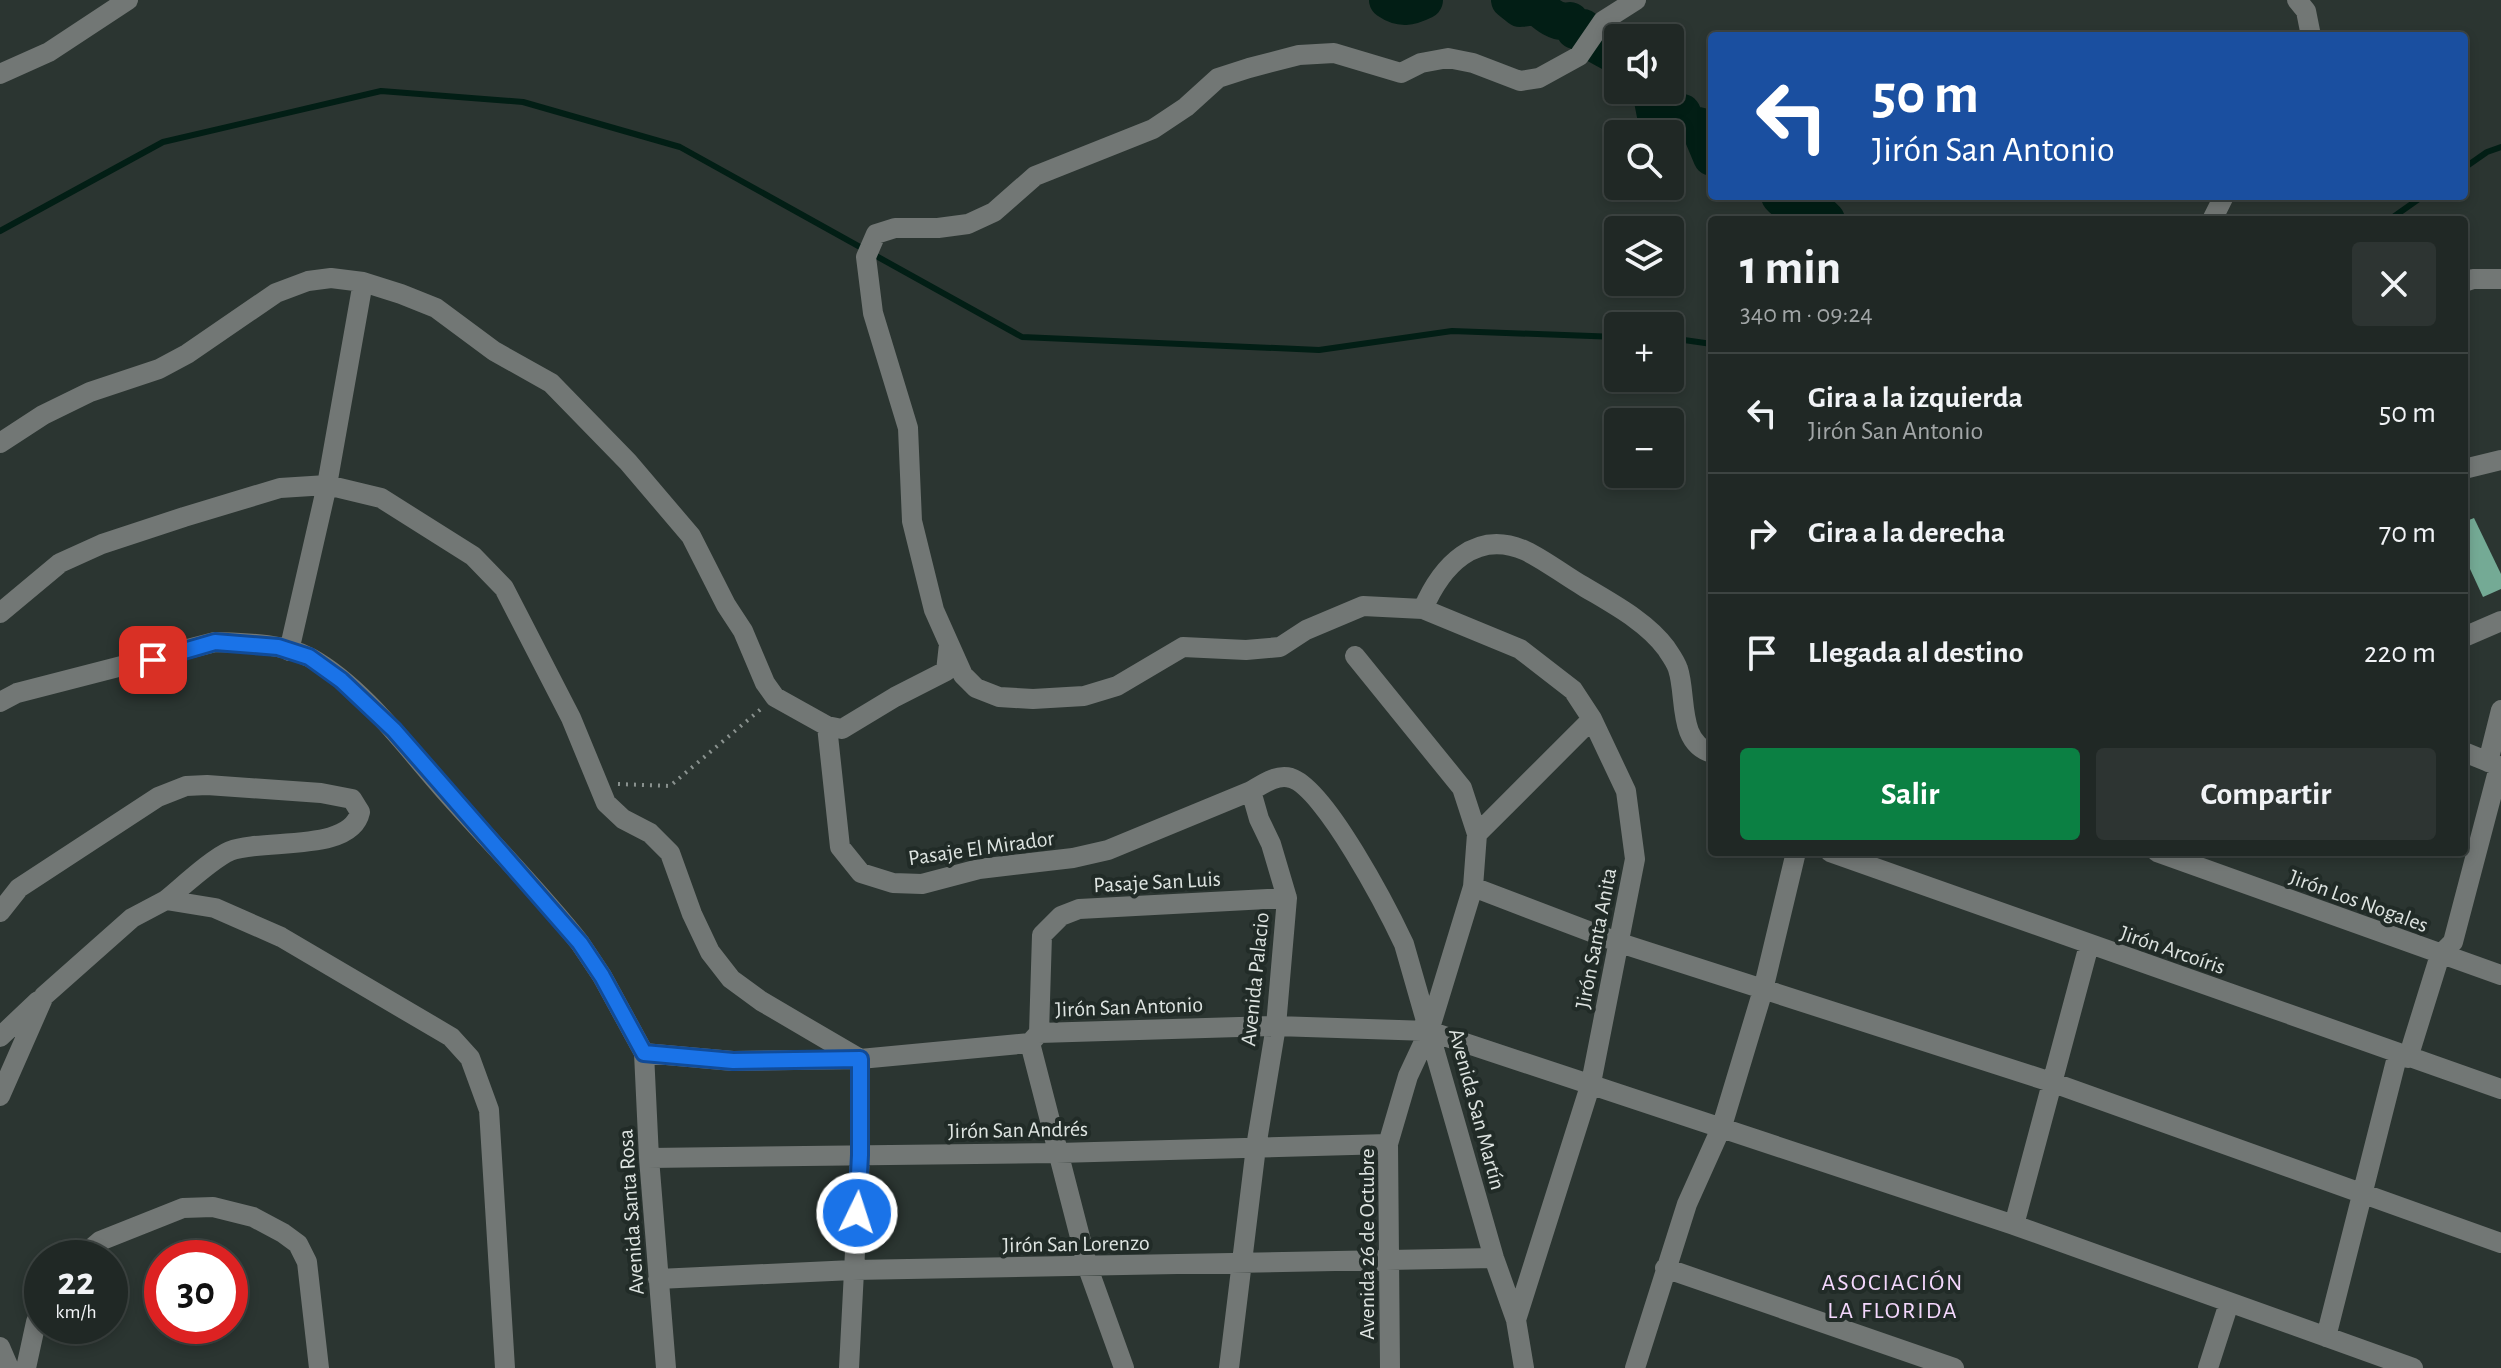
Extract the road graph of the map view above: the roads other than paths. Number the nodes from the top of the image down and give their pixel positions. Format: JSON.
{"nodes":[{"id":1,"x":128,"y":0,"type":"edge"},
{"id":2,"x":1636,"y":0,"type":"edge"},
{"id":3,"x":2297,"y":0,"type":"edge"},
{"id":4,"x":2310,"y":32,"type":"edge"},
{"id":5,"x":0,"y":74,"type":"edge"},
{"id":6,"x":2501,"y":279,"type":"edge"},
{"id":7,"x":2468,"y":281,"type":"edge"},
{"id":8,"x":363,"y":282,"type":"junction"},
{"id":9,"x":0,"y":443,"type":"edge"},
{"id":10,"x":2501,"y":460,"type":"edge"},
{"id":11,"x":2468,"y":468,"type":"edge"},
{"id":12,"x":327,"y":485,"type":"junction"},
{"id":13,"x":1423,"y":609,"type":"junction"},
{"id":14,"x":0,"y":613,"type":"edge"},
{"id":15,"x":2501,"y":621,"type":"edge"},
{"id":16,"x":2468,"y":635,"type":"edge"},
{"id":17,"x":949,"y":644,"type":"junction"},
{"id":18,"x":289,"y":651,"type":"junction"},
{"id":19,"x":1355,"y":656,"type":"dead end"},
{"id":20,"x":0,"y":702,"type":"edge"},
{"id":21,"x":2501,"y":710,"type":"edge"},
{"id":22,"x":1592,"y":719,"type":"junction"},
{"id":23,"x":827,"y":726,"type":"junction"},
{"id":24,"x":1708,"y":752,"type":"edge"},
{"id":25,"x":2468,"y":754,"type":"edge"},
{"id":26,"x":2496,"y":765,"type":"edge"},
{"id":27,"x":1251,"y":791,"type":"junction"},
{"id":28,"x":1477,"y":834,"type":"junction"},
{"id":29,"x":1795,"y":856,"type":"edge"},
{"id":30,"x":1841,"y":856,"type":"edge"},
{"id":31,"x":2168,"y":856,"type":"edge"},
{"id":32,"x":1473,"y":887,"type":"junction"},
{"id":33,"x":1287,"y":898,"type":"junction"},
{"id":34,"x":166,"y":900,"type":"junction"},
{"id":35,"x":0,"y":912,"type":"edge"},
{"id":36,"x":1620,"y":943,"type":"junction"},
{"id":37,"x":2089,"y":945,"type":"junction"},
{"id":38,"x":2440,"y":955,"type":"junction"},
{"id":39,"x":2501,"y":975,"type":"edge"},
{"id":40,"x":1763,"y":990,"type":"junction"},
{"id":41,"x":44,"y":996,"type":"junction"},
{"id":42,"x":1276,"y":1026,"type":"junction"},
{"id":43,"x":1429,"y":1031,"type":"junction"},
{"id":44,"x":0,"y":1037,"type":"edge"},
{"id":45,"x":1035,"y":1038,"type":"junction"},
{"id":46,"x":644,"y":1053,"type":"junction"},
{"id":47,"x":2403,"y":1056,"type":"junction"},
{"id":48,"x":860,"y":1059,"type":"junction"},
{"id":49,"x":2051,"y":1082,"type":"junction"},
{"id":50,"x":1591,"y":1083,"type":"junction"},
{"id":51,"x":2501,"y":1089,"type":"edge"},
{"id":52,"x":0,"y":1096,"type":"edge"},
{"id":53,"x":1722,"y":1126,"type":"junction"},
{"id":54,"x":1388,"y":1144,"type":"junction"},
{"id":55,"x":1256,"y":1147,"type":"junction"},
{"id":56,"x":1057,"y":1153,"type":"junction"},
{"id":57,"x":860,"y":1155,"type":"junction"},
{"id":58,"x":649,"y":1158,"type":"junction"},
{"id":59,"x":2362,"y":1194,"type":"junction"},
{"id":60,"x":2014,"y":1225,"type":"junction"},
{"id":61,"x":103,"y":1240,"type":"edge"},
{"id":62,"x":2501,"y":1243,"type":"edge"},
{"id":63,"x":1494,"y":1258,"type":"junction"},
{"id":64,"x":1390,"y":1262,"type":"junction"},
{"id":65,"x":1241,"y":1264,"type":"junction"},
{"id":66,"x":1088,"y":1268,"type":"junction"},
{"id":67,"x":1665,"y":1268,"type":"junction"},
{"id":68,"x":853,"y":1270,"type":"junction"},
{"id":69,"x":658,"y":1279,"type":"junction"},
{"id":70,"x":2229,"y":1303,"type":"junction"},
{"id":71,"x":1516,"y":1320,"type":"junction"},
{"id":72,"x":2326,"y":1337,"type":"junction"},
{"id":73,"x":31,"y":1344,"type":"edge"},
{"id":74,"x":0,"y":1347,"type":"edge"},
{"id":75,"x":9,"y":1368,"type":"edge"},
{"id":76,"x":26,"y":1368,"type":"edge"},
{"id":77,"x":319,"y":1368,"type":"edge"},
{"id":78,"x":505,"y":1368,"type":"edge"},
{"id":79,"x":666,"y":1368,"type":"edge"},
{"id":80,"x":849,"y":1368,"type":"edge"},
{"id":81,"x":1124,"y":1368,"type":"edge"},
{"id":82,"x":1229,"y":1368,"type":"edge"},
{"id":83,"x":1390,"y":1368,"type":"edge"},
{"id":84,"x":1524,"y":1368,"type":"edge"},
{"id":85,"x":1635,"y":1368,"type":"edge"},
{"id":86,"x":1954,"y":1368,"type":"edge"},
{"id":87,"x":2208,"y":1368,"type":"edge"},
{"id":88,"x":2413,"y":1368,"type":"edge"}],
"edges":[{"from":1,"to":5,"type":"street"},
{"from":2,"to":17,"type":"street","name":"Jirón Santa Anita"},
{"from":3,"to":4,"type":"street"},
{"from":6,"to":7,"type":"street"},
{"from":8,"to":9,"type":"street"},
{"from":8,"to":12,"type":"street"},
{"from":8,"to":23,"type":"street"},
{"from":10,"to":11,"type":"street"},
{"from":12,"to":14,"type":"street"},
{"from":12,"to":18,"type":"street"},
{"from":12,"to":48,"type":"street"},
{"from":13,"to":17,"type":"street","name":"Jirón Santa Anita"},
{"from":13,"to":22,"type":"street","name":"Jirón Santa Anita"},
{"from":13,"to":24,"type":"street"},
{"from":15,"to":16,"type":"street"},
{"from":17,"to":23,"type":"street"},
{"from":18,"to":20,"type":"street"},
{"from":18,"to":46,"type":"street"},
{"from":19,"to":28,"type":"street"},
{"from":21,"to":26,"type":"street"},
{"from":22,"to":28,"type":"street"},
{"from":22,"to":36,"type":"street","name":"Jirón Santa Anita"},
{"from":23,"to":27,"type":"street","name":"Pasaje El Mirador"},
{"from":25,"to":26,"type":"street"},
{"from":26,"to":38,"type":"street"},
{"from":27,"to":33,"type":"street","name":"Avenida Palacio"},
{"from":27,"to":43,"type":"street"},
{"from":28,"to":32,"type":"street","name":"Avenida San Martín"},
{"from":29,"to":40,"type":"street"},
{"from":30,"to":37,"type":"street","name":"Jirón Arcoíris"},
{"from":31,"to":38,"type":"street","name":"Jirón Los Nogales"},
{"from":32,"to":36,"type":"street"},
{"from":32,"to":43,"type":"street","name":"Avenida San Martín"},
{"from":33,"to":42,"type":"street","name":"Avenida Palacio"},
{"from":33,"to":45,"type":"street","name":"Pasaje San Luis"},
{"from":34,"to":35,"type":"street"},
{"from":34,"to":41,"type":"street"},
{"from":34,"to":78,"type":"street"},
{"from":36,"to":40,"type":"street"},
{"from":36,"to":50,"type":"street","name":"Jirón Santa Anita"},
{"from":37,"to":47,"type":"street","name":"Jirón Arcoíris"},
{"from":37,"to":49,"type":"street"},
{"from":38,"to":39,"type":"street","name":"Jirón Los Nogales"},
{"from":38,"to":47,"type":"street"},
{"from":40,"to":49,"type":"street"},
{"from":40,"to":53,"type":"street"},
{"from":41,"to":44,"type":"street"},
{"from":41,"to":52,"type":"street"},
{"from":42,"to":43,"type":"street","name":"Jirón San Antonio"},
{"from":42,"to":45,"type":"street","name":"Jirón San Antonio"},
{"from":42,"to":55,"type":"street","name":"Avenida Palacio"},
{"from":43,"to":50,"type":"street","name":"Jirón San Antonio"},
{"from":43,"to":54,"type":"street","name":"Avenida 26 de Octubre"},
{"from":43,"to":63,"type":"street","name":"Avenida San Martín"},
{"from":45,"to":48,"type":"street","name":"Jirón San Antonio"},
{"from":45,"to":56,"type":"street","name":"Pasaje San Luis"},
{"from":46,"to":48,"type":"street","name":"Jirón San Antonio"},
{"from":46,"to":58,"type":"street","name":"Avenida Santa Rosa"},
{"from":47,"to":51,"type":"street","name":"Jirón Arcoíris"},
{"from":47,"to":59,"type":"street"},
{"from":48,"to":57,"type":"street"},
{"from":49,"to":59,"type":"street"},
{"from":49,"to":60,"type":"street"},
{"from":50,"to":53,"type":"street","name":"Jirón San Antonio"},
{"from":50,"to":71,"type":"street","name":"Jirón Santa Anita"},
{"from":53,"to":60,"type":"street","name":"Jirón San Antonio"},
{"from":53,"to":67,"type":"street"},
{"from":54,"to":55,"type":"street","name":"Jirón San Andrés"},
{"from":54,"to":64,"type":"street","name":"Avenida 26 de Octubre"},
{"from":55,"to":56,"type":"street","name":"Jirón San Andrés"},
{"from":55,"to":65,"type":"street","name":"Avenida Palacio"},
{"from":56,"to":57,"type":"street","name":"Jirón San Andrés"},
{"from":56,"to":66,"type":"street","name":"Pasaje San Luis"},
{"from":57,"to":58,"type":"street","name":"Jirón San Andrés"},
{"from":57,"to":68,"type":"street"},
{"from":58,"to":69,"type":"street","name":"Avenida Santa Rosa"},
{"from":59,"to":62,"type":"street"},
{"from":59,"to":72,"type":"street"},
{"from":60,"to":70,"type":"street","name":"Jirón San Antonio"},
{"from":61,"to":77,"type":"street"},
{"from":63,"to":64,"type":"street","name":"Jirón San Lorenzo"},
{"from":63,"to":71,"type":"street","name":"Avenida San Martín"},
{"from":64,"to":65,"type":"street","name":"Jirón San Lorenzo"},
{"from":64,"to":83,"type":"street","name":"Avenida 26 de Octubre"},
{"from":65,"to":66,"type":"street","name":"Jirón San Lorenzo"},
{"from":65,"to":82,"type":"street","name":"Avenida Palacio"},
{"from":66,"to":68,"type":"street","name":"Jirón San Lorenzo"},
{"from":66,"to":81,"type":"street","name":"Pasaje San Luis"},
{"from":67,"to":85,"type":"street"},
{"from":67,"to":86,"type":"street"},
{"from":68,"to":69,"type":"street","name":"Jirón San Lorenzo"},
{"from":68,"to":80,"type":"street"},
{"from":69,"to":79,"type":"street","name":"Avenida Santa Rosa"},
{"from":70,"to":72,"type":"street","name":"Jirón San Antonio"},
{"from":70,"to":87,"type":"street"},
{"from":71,"to":84,"type":"street","name":"Avenida San Martín"},
{"from":72,"to":88,"type":"street","name":"Jirón San Antonio"},
{"from":73,"to":76,"type":"street"},
{"from":74,"to":75,"type":"street"}]}
